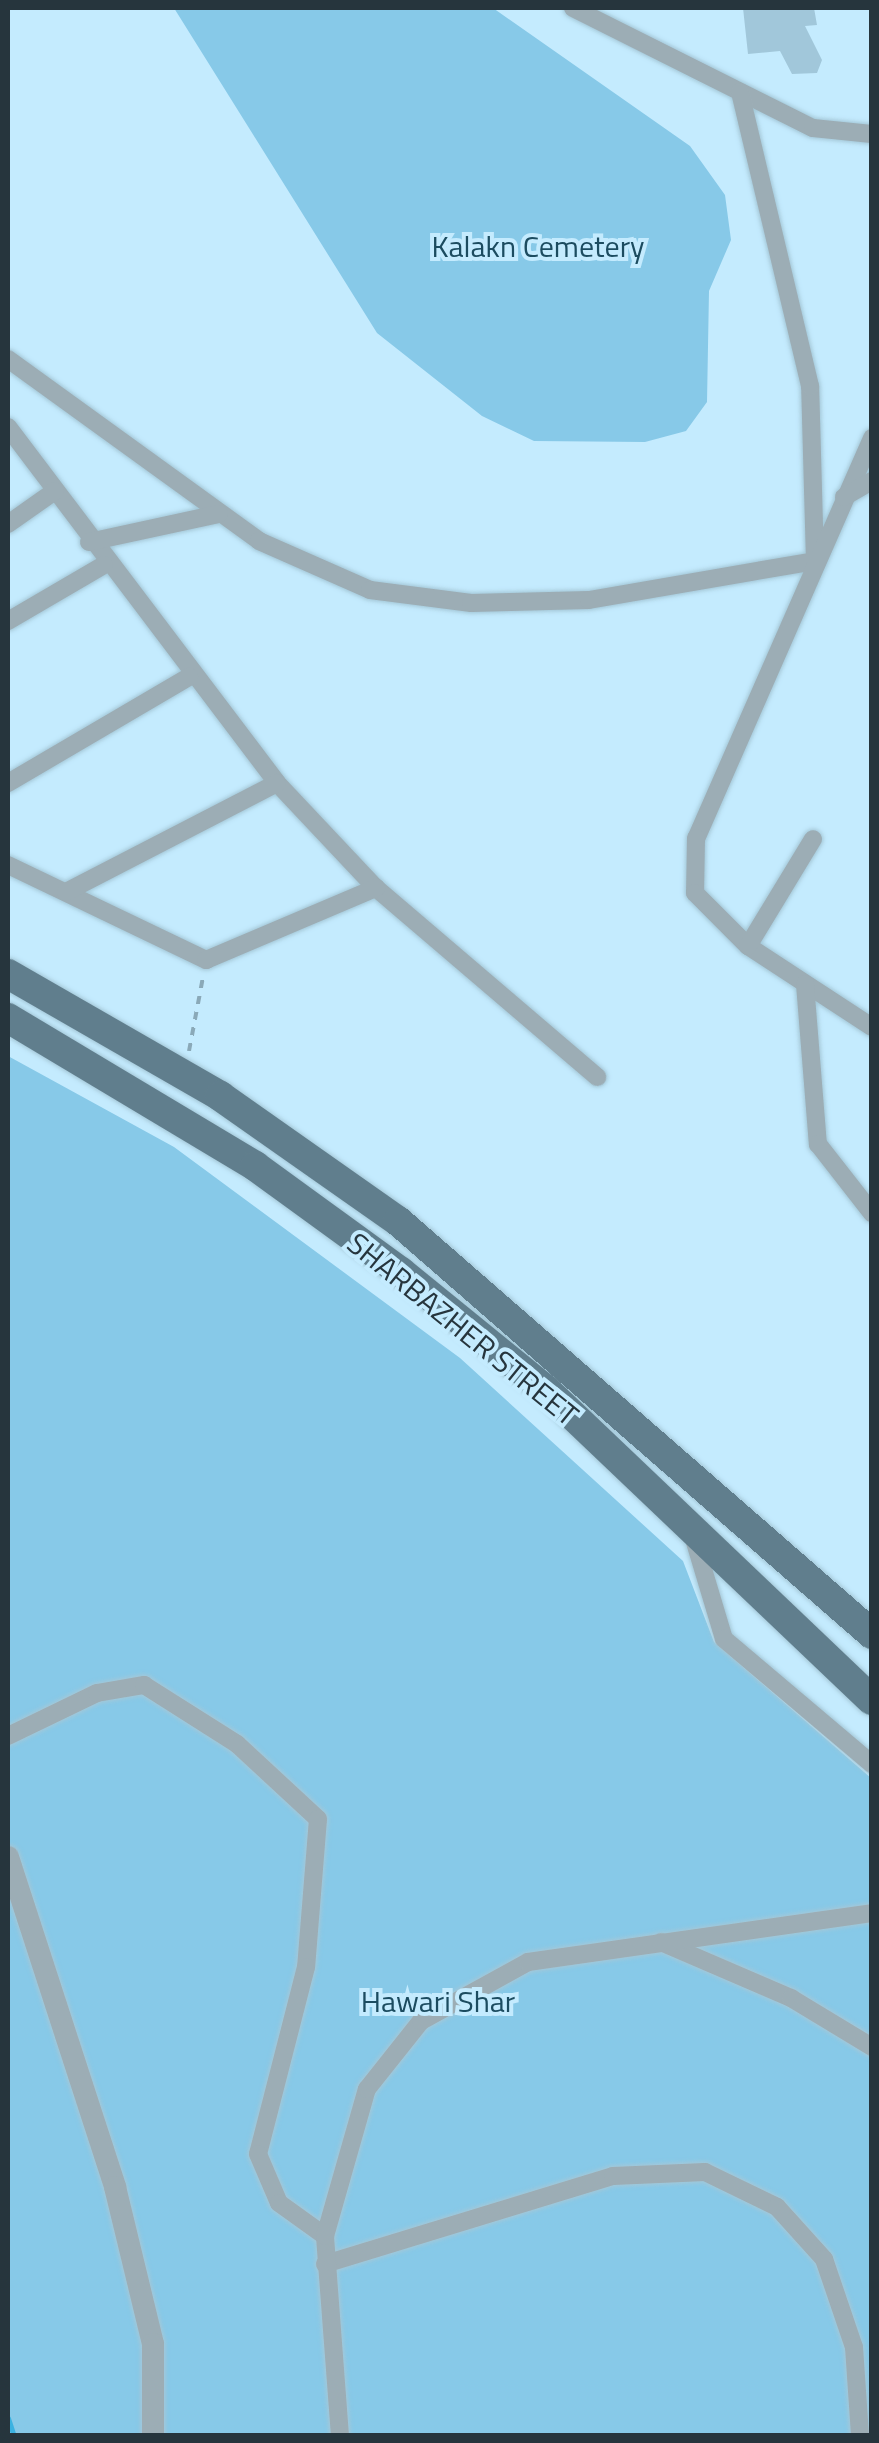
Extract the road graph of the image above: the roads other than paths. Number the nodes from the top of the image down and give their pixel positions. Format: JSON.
{"nodes":[{"id":1,"x":572,"y":8,"type":"edge"},
{"id":2,"x":740,"y":92,"type":"junction"},
{"id":3,"x":872,"y":134,"type":"edge"},
{"id":4,"x":8,"y":359,"type":"edge"},
{"id":5,"x":8,"y":427,"type":"edge"},
{"id":6,"x":872,"y":438,"type":"edge"},
{"id":7,"x":872,"y":482,"type":"edge"},
{"id":8,"x":55,"y":491,"type":"junction"},
{"id":9,"x":844,"y":497,"type":"junction"},
{"id":10,"x":219,"y":514,"type":"junction"},
{"id":11,"x":8,"y":524,"type":"edge"},
{"id":12,"x":89,"y":542,"type":"junction"},
{"id":13,"x":815,"y":562,"type":"junction"},
{"id":14,"x":104,"y":565,"type":"junction"},
{"id":15,"x":8,"y":621,"type":"edge"},
{"id":16,"x":190,"y":677,"type":"junction"},
{"id":17,"x":8,"y":783,"type":"edge"},
{"id":18,"x":278,"y":783,"type":"junction"},
{"id":19,"x":812,"y":840,"type":"dead end"},
{"id":20,"x":8,"y":865,"type":"edge"},
{"id":21,"x":376,"y":888,"type":"junction"},
{"id":22,"x":66,"y":892,"type":"junction"},
{"id":23,"x":748,"y":946,"type":"junction"},
{"id":24,"x":8,"y":974,"type":"edge"},
{"id":25,"x":805,"y":984,"type":"junction"},
{"id":26,"x":8,"y":1018,"type":"edge"},
{"id":27,"x":872,"y":1026,"type":"edge"},
{"id":28,"x":597,"y":1076,"type":"dead end"},
{"id":29,"x":872,"y":1214,"type":"edge"},
{"id":30,"x":449,"y":1264,"type":"junction"},
{"id":31,"x":427,"y":1293,"type":"junction"},
{"id":32,"x":694,"y":1538,"type":"junction"},
{"id":33,"x":872,"y":1634,"type":"edge"},
{"id":34,"x":872,"y":1700,"type":"edge"},
{"id":35,"x":10,"y":1731,"type":"edge"},
{"id":36,"x":872,"y":1764,"type":"edge"},
{"id":37,"x":8,"y":1857,"type":"edge"},
{"id":38,"x":872,"y":1913,"type":"edge"},
{"id":39,"x":660,"y":1942,"type":"junction"},
{"id":40,"x":872,"y":2047,"type":"edge"},
{"id":41,"x":325,"y":2236,"type":"junction"},
{"id":42,"x":325,"y":2264,"type":"junction"},
{"id":43,"x":152,"y":2436,"type":"edge"},
{"id":44,"x":340,"y":2436,"type":"edge"},
{"id":45,"x":860,"y":2436,"type":"edge"}],
"edges":[{"from":1,"to":2,"type":"street"},
{"from":2,"to":3,"type":"street"},
{"from":2,"to":13,"type":"street"},
{"from":4,"to":10,"type":"street"},
{"from":5,"to":8,"type":"street"},
{"from":6,"to":9,"type":"street"},
{"from":7,"to":9,"type":"street"},
{"from":8,"to":11,"type":"street"},
{"from":8,"to":12,"type":"street"},
{"from":9,"to":13,"type":"street"},
{"from":10,"to":12,"type":"street"},
{"from":10,"to":13,"type":"street"},
{"from":12,"to":14,"type":"street"},
{"from":13,"to":23,"type":"street"},
{"from":14,"to":15,"type":"street"},
{"from":14,"to":16,"type":"street"},
{"from":16,"to":17,"type":"street"},
{"from":16,"to":18,"type":"street"},
{"from":18,"to":21,"type":"street"},
{"from":18,"to":22,"type":"street"},
{"from":19,"to":23,"type":"street"},
{"from":20,"to":22,"type":"street"},
{"from":21,"to":22,"type":"street"},
{"from":21,"to":28,"type":"street"},
{"from":23,"to":25,"type":"street"},
{"from":24,"to":30,"type":"main road","name":"SHARBAZHER STREET"},
{"from":25,"to":27,"type":"street"},
{"from":25,"to":29,"type":"street"},
{"from":26,"to":31,"type":"main road","name":"SHARBAZHER STREET"},
{"from":30,"to":31,"type":"main road"},
{"from":30,"to":33,"type":"main road","name":"SHARBAZHER STREET"},
{"from":31,"to":32,"type":"main road","name":"SHARBAZHER STREET"},
{"from":32,"to":34,"type":"main road","name":"SHARBAZHER STREET"},
{"from":32,"to":36,"type":"street"},
{"from":35,"to":41,"type":"street"},
{"from":37,"to":43,"type":"street"},
{"from":38,"to":39,"type":"street"},
{"from":39,"to":40,"type":"street"},
{"from":39,"to":41,"type":"street"},
{"from":41,"to":42,"type":"street"},
{"from":42,"to":44,"type":"street"},
{"from":42,"to":45,"type":"street"}]}
